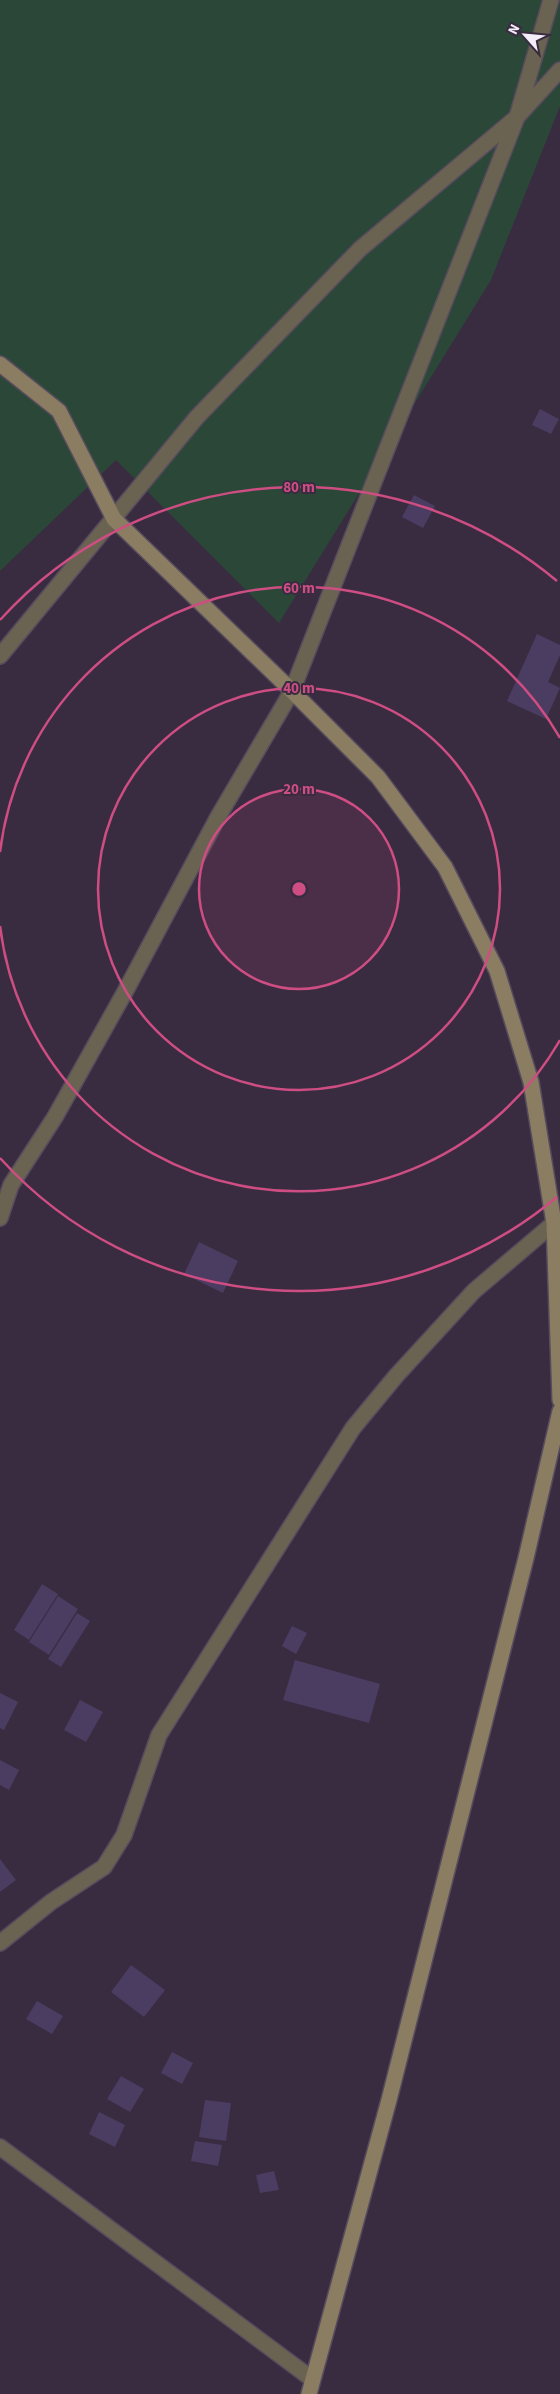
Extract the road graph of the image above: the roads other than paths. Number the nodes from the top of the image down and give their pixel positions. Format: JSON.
{"nodes":[{"id":1,"x":551,"y":0,"type":"edge"},
{"id":2,"x":560,"y":70,"type":"edge"},
{"id":3,"x":517,"y":117,"type":"junction"},
{"id":4,"x":0,"y":364,"type":"edge"},
{"id":5,"x":114,"y":519,"type":"junction"},
{"id":6,"x":0,"y":656,"type":"edge"},
{"id":7,"x":292,"y":690,"type":"junction"},
{"id":8,"x":0,"y":1218,"type":"edge"},
{"id":9,"x":554,"y":1223,"type":"junction"},
{"id":10,"x":560,"y":1400,"type":"edge"},
{"id":11,"x":560,"y":1411,"type":"edge"},
{"id":12,"x":0,"y":1943,"type":"edge"},
{"id":13,"x":0,"y":2147,"type":"edge"},
{"id":14,"x":312,"y":2379,"type":"junction"},
{"id":15,"x":309,"y":2394,"type":"edge"}],
"edges":[{"from":1,"to":3,"type":"street"},
{"from":2,"to":3,"type":"street"},
{"from":3,"to":5,"type":"street"},
{"from":3,"to":7,"type":"street"},
{"from":4,"to":5,"type":"street"},
{"from":5,"to":6,"type":"street"},
{"from":5,"to":7,"type":"street"},
{"from":7,"to":8,"type":"street"},
{"from":7,"to":9,"type":"street"},
{"from":9,"to":10,"type":"street"},
{"from":9,"to":12,"type":"street"},
{"from":11,"to":14,"type":"street"},
{"from":13,"to":14,"type":"street"},
{"from":14,"to":15,"type":"street"}]}
